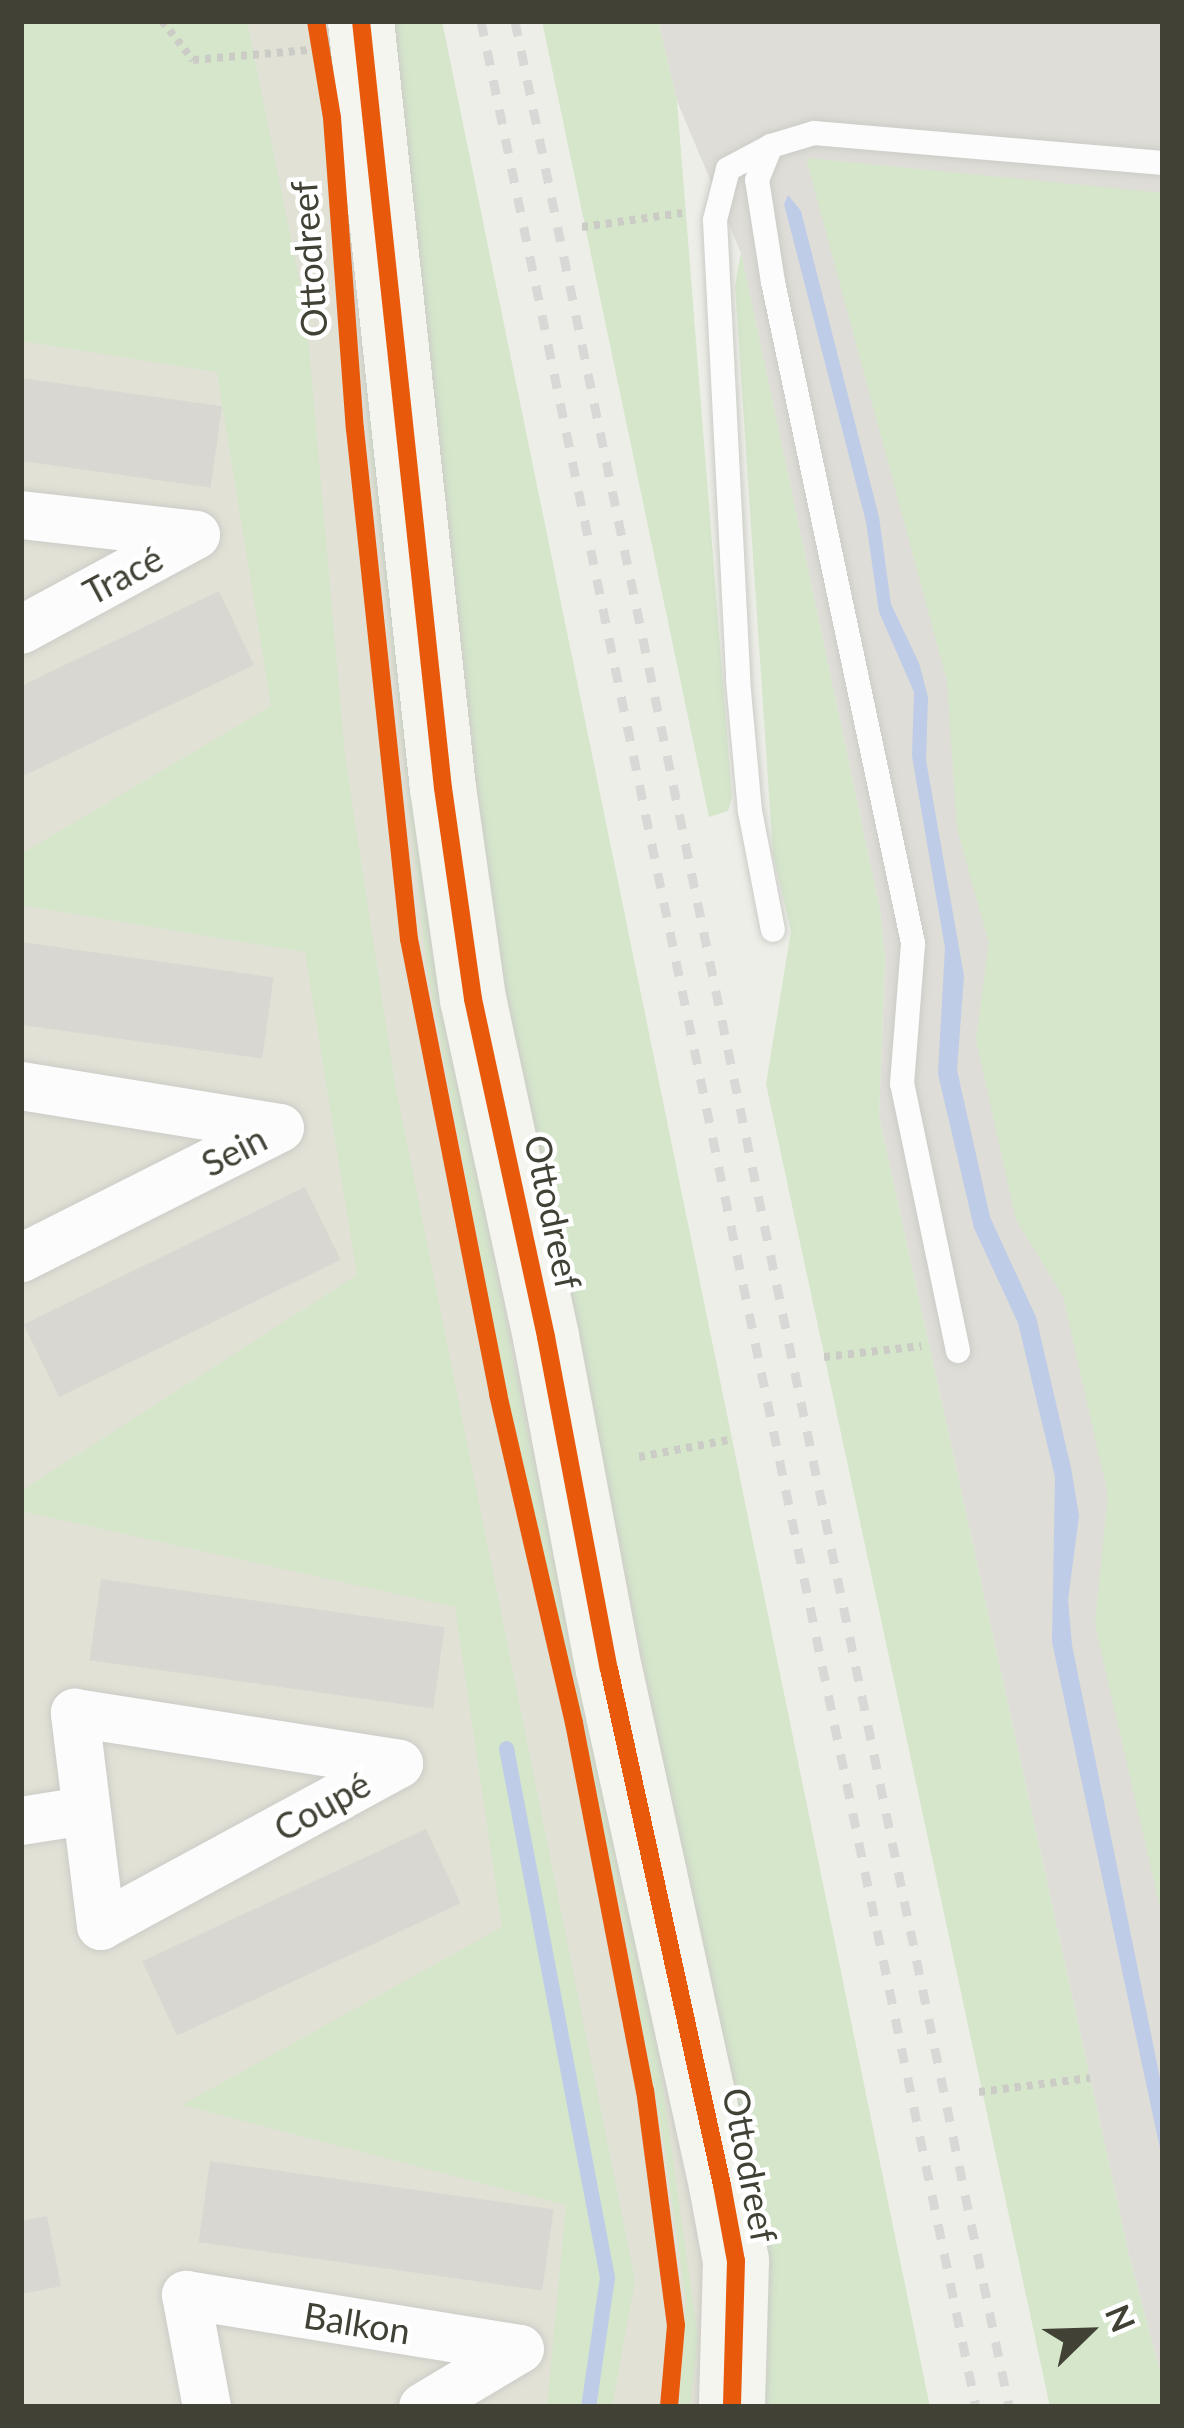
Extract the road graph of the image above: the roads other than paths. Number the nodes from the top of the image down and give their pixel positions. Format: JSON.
{"nodes":[{"id":1,"x":332,"y":42,"type":"edge"},
{"id":2,"x":771,"y":146,"type":"junction"},
{"id":3,"x":1163,"y":163,"type":"edge"},
{"id":4,"x":21,"y":515,"type":"edge"},
{"id":5,"x":21,"y":630,"type":"edge"},
{"id":6,"x":773,"y":930,"type":"dead end"},
{"id":7,"x":21,"y":1086,"type":"edge"},
{"id":8,"x":21,"y":1258,"type":"edge"},
{"id":9,"x":958,"y":1351,"type":"dead end"},
{"id":10,"x":84,"y":1811,"type":"junction"},
{"id":11,"x":21,"y":1821,"type":"edge"},
{"id":12,"x":194,"y":2404,"type":"edge"},
{"id":13,"x":423,"y":2407,"type":"edge"},
{"id":14,"x":732,"y":2407,"type":"edge"}],
"edges":[{"from":1,"to":14,"type":"street","name":"Ottodreef"},
{"from":2,"to":3,"type":"lane"},
{"from":2,"to":6,"type":"lane"},
{"from":2,"to":9,"type":"lane"},
{"from":4,"to":5,"type":"street","name":"Tracé"},
{"from":7,"to":8,"type":"street","name":"Sein"},
{"from":10,"to":10,"type":"street","name":"Coupé"},
{"from":10,"to":11,"type":"street"},
{"from":12,"to":13,"type":"street","name":"Balkon"}]}
